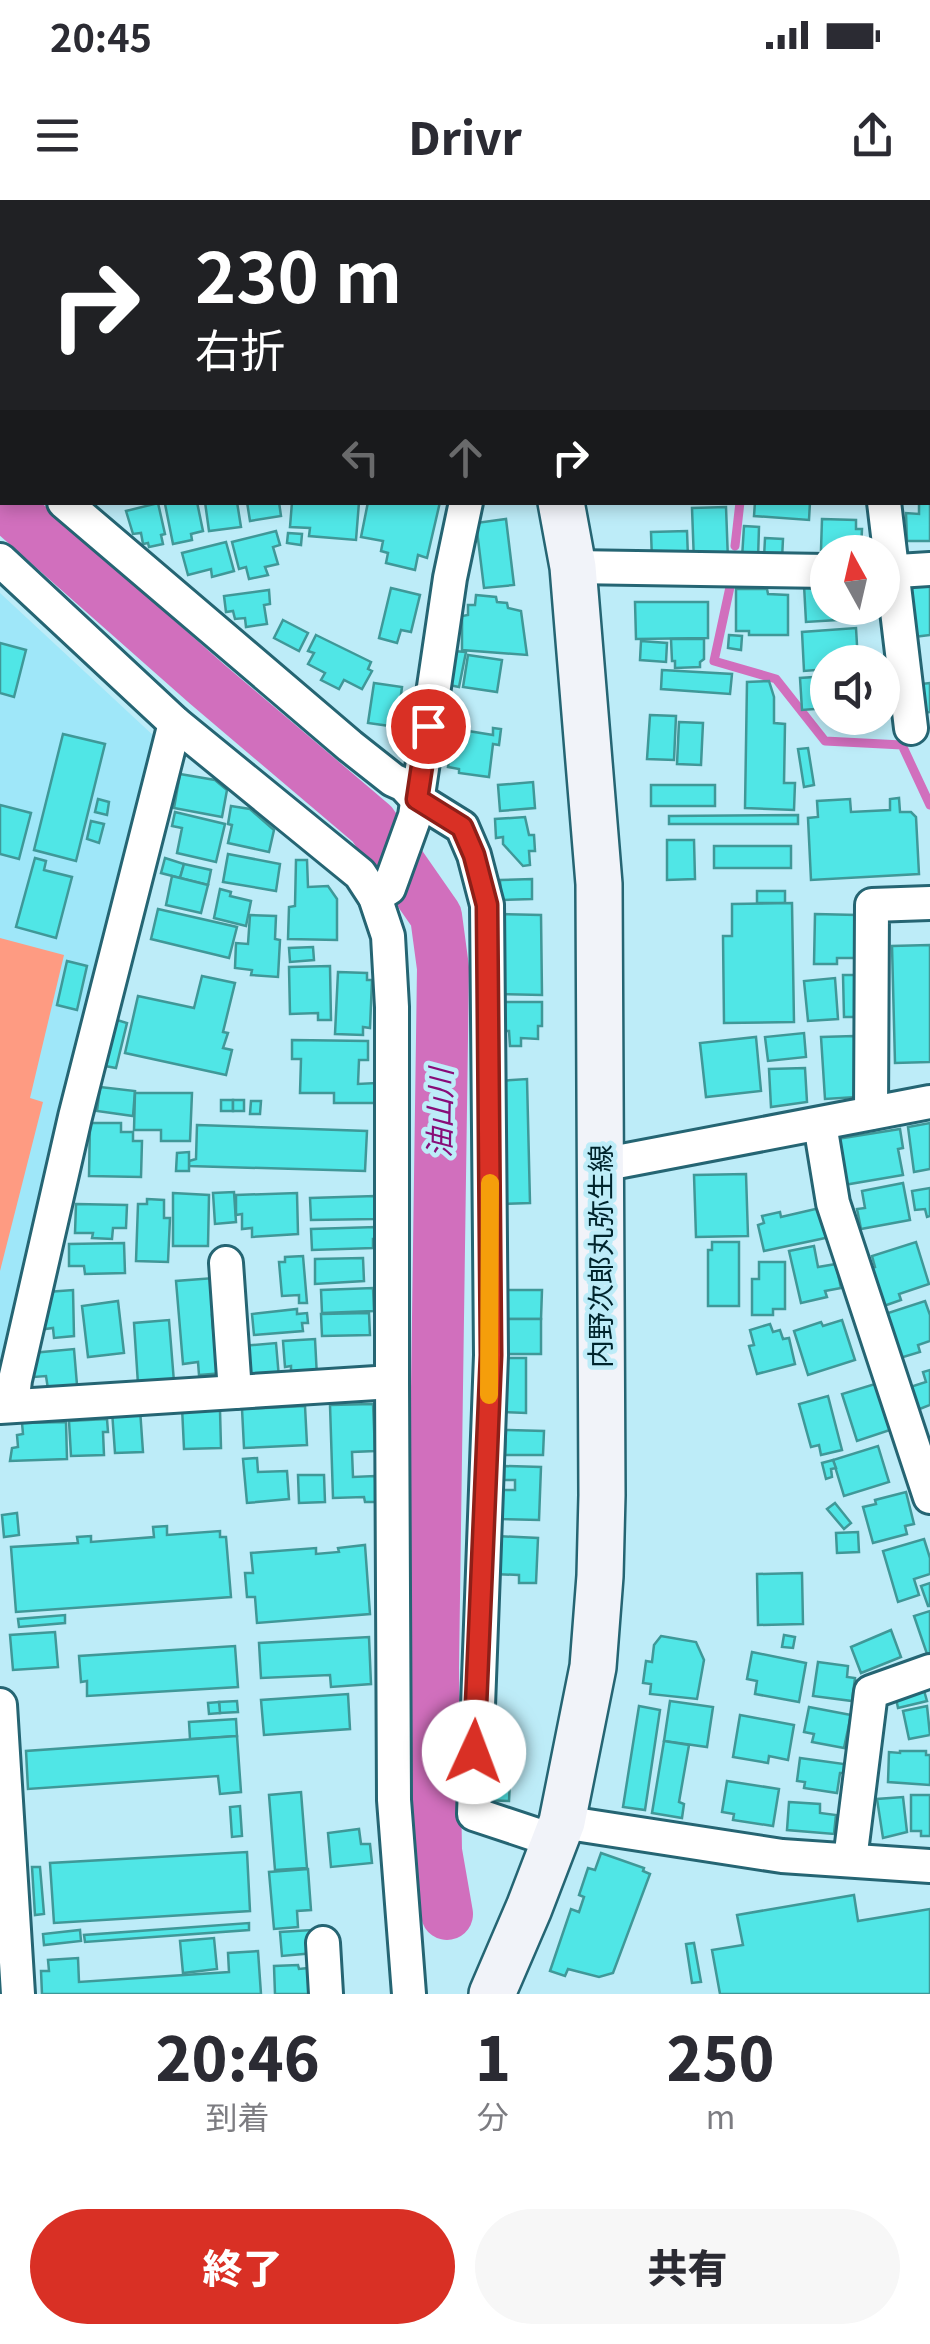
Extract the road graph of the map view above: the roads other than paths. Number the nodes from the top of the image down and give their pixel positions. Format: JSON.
{"nodes":[{"id":1,"x":68,"y":505,"type":"edge"},
{"id":2,"x":465,"y":505,"type":"edge"},
{"id":3,"x":562,"y":505,"type":"edge"},
{"id":4,"x":884,"y":505,"type":"edge"},
{"id":5,"x":885,"y":535,"type":"edge"},
{"id":6,"x":0,"y":560,"type":"edge"},
{"id":7,"x":573,"y":567,"type":"junction"},
{"id":8,"x":930,"y":569,"type":"edge"},
{"id":9,"x":810,"y":571,"type":"edge"},
{"id":10,"x":900,"y":571,"type":"edge"},
{"id":11,"x":895,"y":625,"type":"edge"},
{"id":12,"x":174,"y":723,"type":"junction"},
{"id":13,"x":911,"y":728,"type":"dead end"},
{"id":14,"x":416,"y":807,"type":"junction"},
{"id":15,"x":382,"y":893,"type":"junction"},
{"id":16,"x":930,"y":904,"type":"edge"},
{"id":17,"x":930,"y":1102,"type":"edge"},
{"id":18,"x":871,"y":1113,"type":"junction"},
{"id":19,"x":820,"y":1124,"type":"junction"},
{"id":20,"x":601,"y":1165,"type":"junction"},
{"id":21,"x":226,"y":1262,"type":"dead end"},
{"id":22,"x":392,"y":1382,"type":"junction"},
{"id":23,"x":235,"y":1392,"type":"junction"},
{"id":24,"x":6,"y":1407,"type":"edge"},
{"id":25,"x":930,"y":1497,"type":"edge"},
{"id":26,"x":930,"y":1671,"type":"edge"},
{"id":27,"x":0,"y":1705,"type":"edge"},
{"id":28,"x":558,"y":1832,"type":"junction"},
{"id":29,"x":850,"y":1860,"type":"junction"},
{"id":30,"x":930,"y":1866,"type":"edge"},
{"id":31,"x":323,"y":1943,"type":"dead end"},
{"id":32,"x":18,"y":1994,"type":"edge"},
{"id":33,"x":326,"y":1994,"type":"edge"},
{"id":34,"x":409,"y":1994,"type":"edge"},
{"id":35,"x":492,"y":1994,"type":"edge"}],
"edges":[{"from":1,"to":14,"type":"street"},
{"from":2,"to":14,"type":"street"},
{"from":3,"to":7,"type":"main road","name":"内野次郎丸弥生線"},
{"from":4,"to":5,"type":"street"},
{"from":6,"to":12,"type":"street"},
{"from":7,"to":9,"type":"street"},
{"from":7,"to":20,"type":"main road","name":"内野次郎丸弥生線"},
{"from":8,"to":10,"type":"street"},
{"from":11,"to":13,"type":"street"},
{"from":12,"to":15,"type":"street"},
{"from":12,"to":24,"type":"street"},
{"from":14,"to":15,"type":"street"},
{"from":14,"to":28,"type":"street"},
{"from":15,"to":22,"type":"street"},
{"from":16,"to":18,"type":"street"},
{"from":17,"to":18,"type":"street"},
{"from":18,"to":19,"type":"street"},
{"from":19,"to":20,"type":"street"},
{"from":19,"to":25,"type":"street"},
{"from":20,"to":28,"type":"main road","name":"内野次郎丸弥生線"},
{"from":21,"to":23,"type":"street"},
{"from":22,"to":23,"type":"street"},
{"from":22,"to":34,"type":"street"},
{"from":23,"to":24,"type":"street"},
{"from":26,"to":29,"type":"street"},
{"from":27,"to":32,"type":"street"},
{"from":28,"to":29,"type":"street"},
{"from":28,"to":35,"type":"main road","name":"内野次郎丸弥生線"},
{"from":29,"to":30,"type":"street"},
{"from":31,"to":33,"type":"street"}]}
